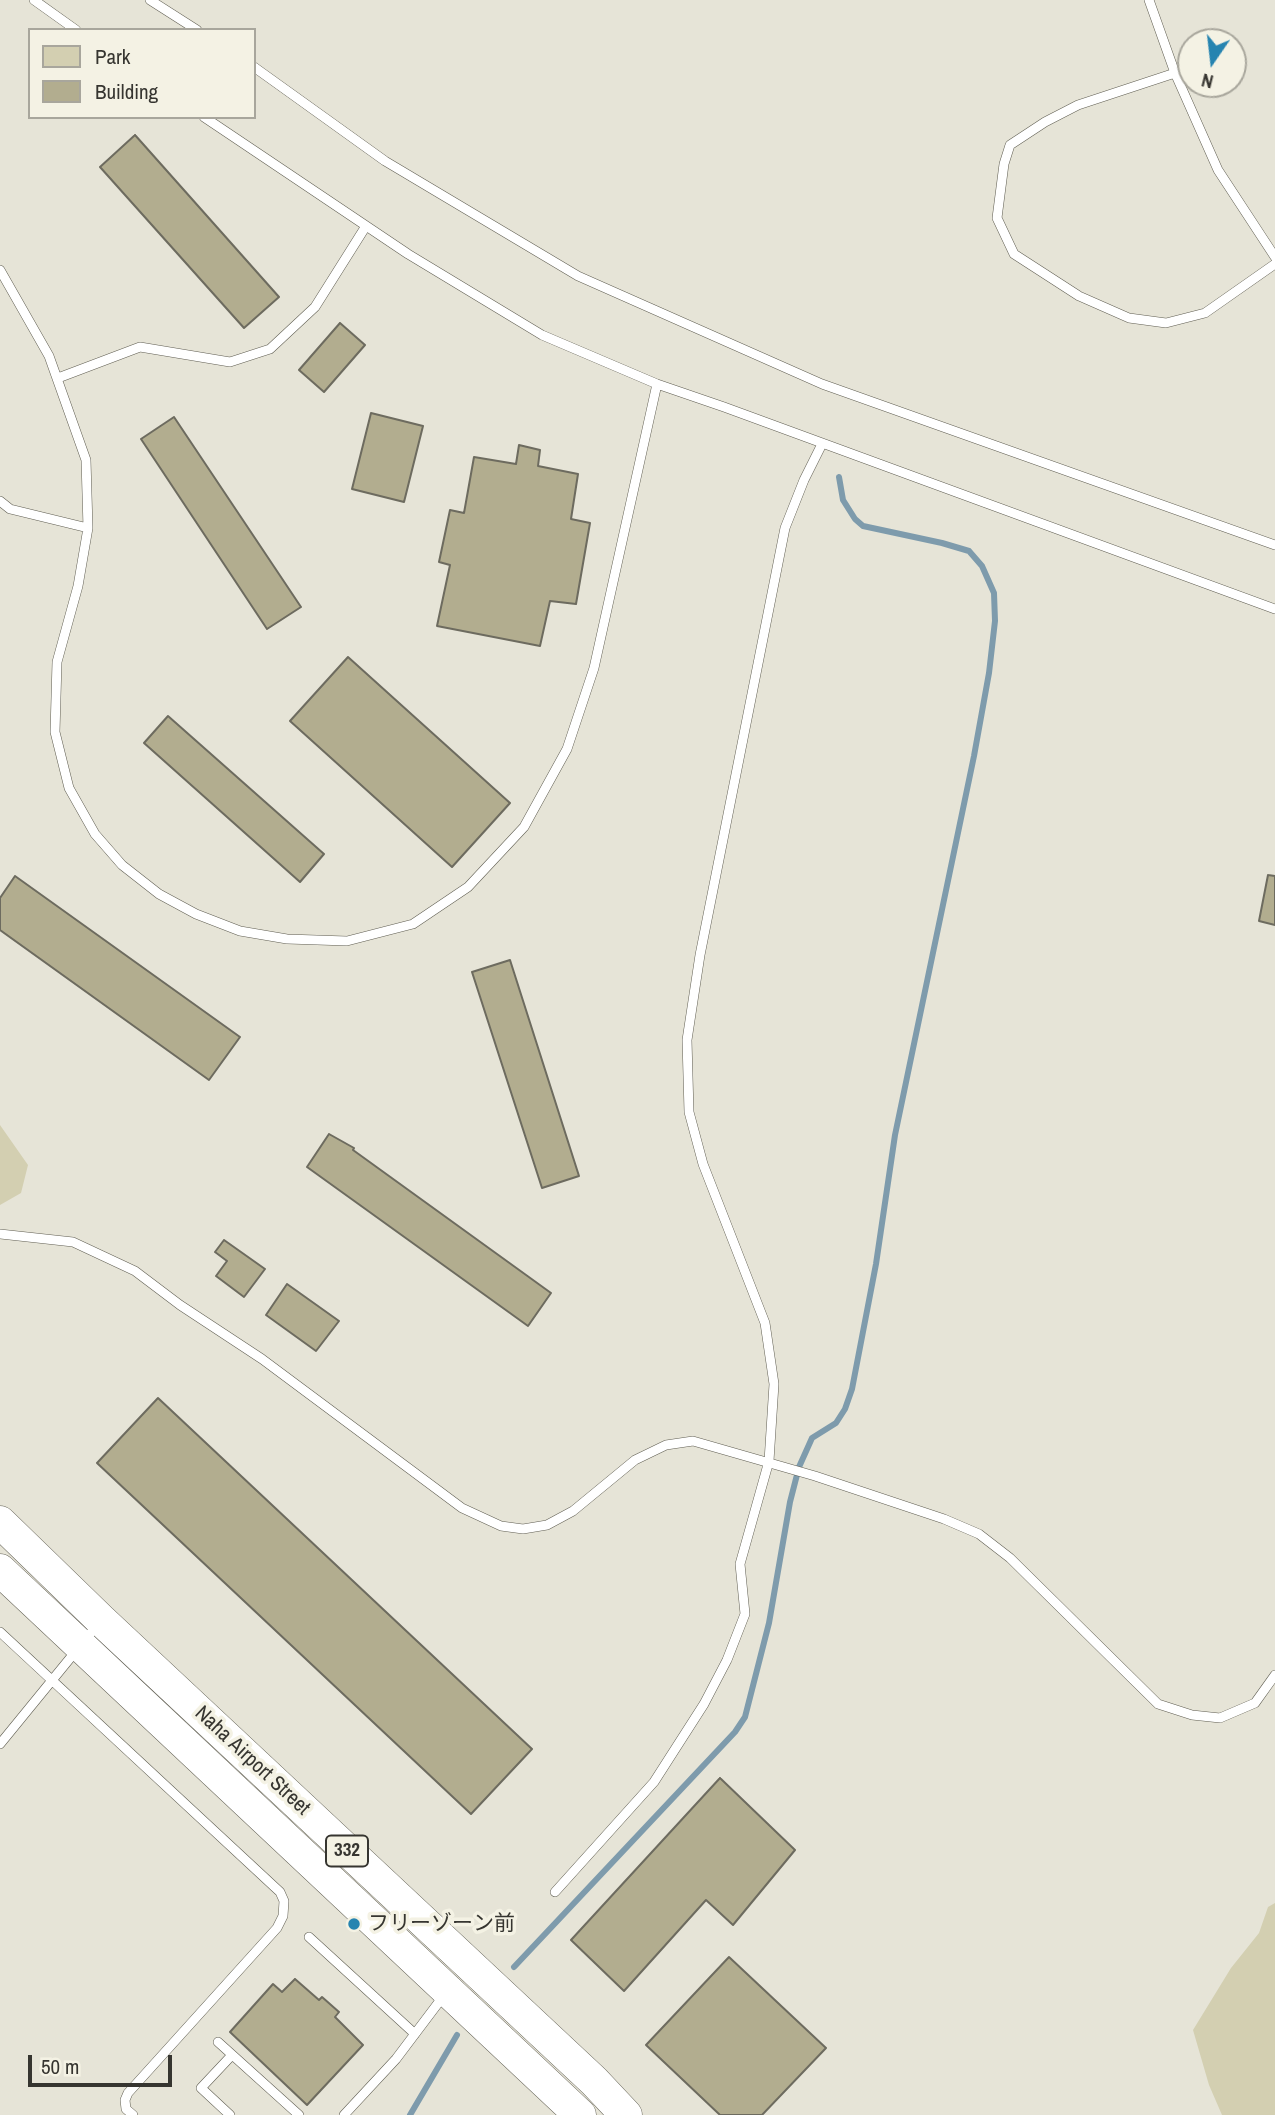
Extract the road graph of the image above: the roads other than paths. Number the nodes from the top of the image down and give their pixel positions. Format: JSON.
{"nodes":[{"id":1,"x":34,"y":0,"type":"edge"},
{"id":2,"x":150,"y":0,"type":"edge"},
{"id":3,"x":1149,"y":0,"type":"edge"},
{"id":4,"x":73,"y":28,"type":"edge"},
{"id":5,"x":194,"y":28,"type":"edge"},
{"id":6,"x":256,"y":67,"type":"edge"},
{"id":7,"x":1175,"y":73,"type":"junction"},
{"id":8,"x":207,"y":119,"type":"edge"},
{"id":9,"x":366,"y":226,"type":"junction"},
{"id":10,"x":1275,"y":257,"type":"edge"},
{"id":11,"x":1275,"y":264,"type":"edge"},
{"id":12,"x":0,"y":270,"type":"edge"},
{"id":13,"x":58,"y":378,"type":"junction"},
{"id":14,"x":657,"y":384,"type":"junction"},
{"id":15,"x":822,"y":444,"type":"junction"},
{"id":16,"x":0,"y":501,"type":"edge"},
{"id":17,"x":88,"y":528,"type":"junction"},
{"id":18,"x":1275,"y":545,"type":"edge"},
{"id":19,"x":1275,"y":609,"type":"edge"},
{"id":20,"x":0,"y":1234,"type":"edge"},
{"id":21,"x":769,"y":1461,"type":"junction"},
{"id":22,"x":0,"y":1522,"type":"edge"},
{"id":23,"x":0,"y":1570,"type":"edge"},
{"id":24,"x":101,"y":1620,"type":"junction"},
{"id":25,"x":0,"y":1632,"type":"edge"},
{"id":26,"x":80,"y":1645,"type":"junction"},
{"id":27,"x":1275,"y":1675,"type":"edge"},
{"id":28,"x":52,"y":1680,"type":"junction"},
{"id":29,"x":0,"y":1744,"type":"edge"},
{"id":30,"x":555,"y":1892,"type":"dead end"},
{"id":31,"x":309,"y":1937,"type":"dead end"},
{"id":32,"x":448,"y":1990,"type":"junction"},
{"id":33,"x":415,"y":2034,"type":"junction"},
{"id":34,"x":218,"y":2042,"type":"dead end"},
{"id":35,"x":232,"y":2055,"type":"junction"},
{"id":36,"x":579,"y":2101,"type":"edge"},
{"id":37,"x":133,"y":2115,"type":"edge"},
{"id":38,"x":230,"y":2115,"type":"edge"},
{"id":39,"x":299,"y":2115,"type":"edge"},
{"id":40,"x":344,"y":2115,"type":"edge"},
{"id":41,"x":626,"y":2115,"type":"edge"}],
"edges":[{"from":1,"to":4,"type":"lane"},
{"from":2,"to":5,"type":"lane"},
{"from":3,"to":7,"type":"lane"},
{"from":6,"to":18,"type":"lane"},
{"from":7,"to":10,"type":"lane"},
{"from":7,"to":11,"type":"lane"},
{"from":8,"to":9,"type":"lane"},
{"from":9,"to":13,"type":"lane"},
{"from":9,"to":14,"type":"lane"},
{"from":12,"to":13,"type":"lane"},
{"from":13,"to":17,"type":"lane"},
{"from":14,"to":15,"type":"lane"},
{"from":14,"to":17,"type":"lane"},
{"from":15,"to":19,"type":"lane"},
{"from":15,"to":21,"type":"lane"},
{"from":16,"to":17,"type":"lane"},
{"from":20,"to":21,"type":"lane"},
{"from":21,"to":27,"type":"lane"},
{"from":21,"to":30,"type":"lane"},
{"from":22,"to":24,"type":"highway","name":"Naha Airport Street","number":"332"},
{"from":23,"to":26,"type":"highway","name":"Naha Airport Street","number":"332"},
{"from":24,"to":26,"type":"lane"},
{"from":24,"to":36,"type":"highway","name":"Naha Airport Street","number":"332"},
{"from":25,"to":28,"type":"lane"},
{"from":26,"to":28,"type":"lane"},
{"from":26,"to":32,"type":"highway","name":"Naha Airport Street","number":"332"},
{"from":28,"to":29,"type":"lane"},
{"from":28,"to":37,"type":"lane"},
{"from":31,"to":33,"type":"lane"},
{"from":32,"to":33,"type":"lane"},
{"from":32,"to":36,"type":"highway","name":"Naha Airport Street","number":"332"},
{"from":33,"to":40,"type":"lane"},
{"from":34,"to":35,"type":"lane"},
{"from":35,"to":38,"type":"lane"},
{"from":35,"to":39,"type":"lane"},
{"from":36,"to":41,"type":"highway","name":"Naha Airport Street","number":"332"}]}
